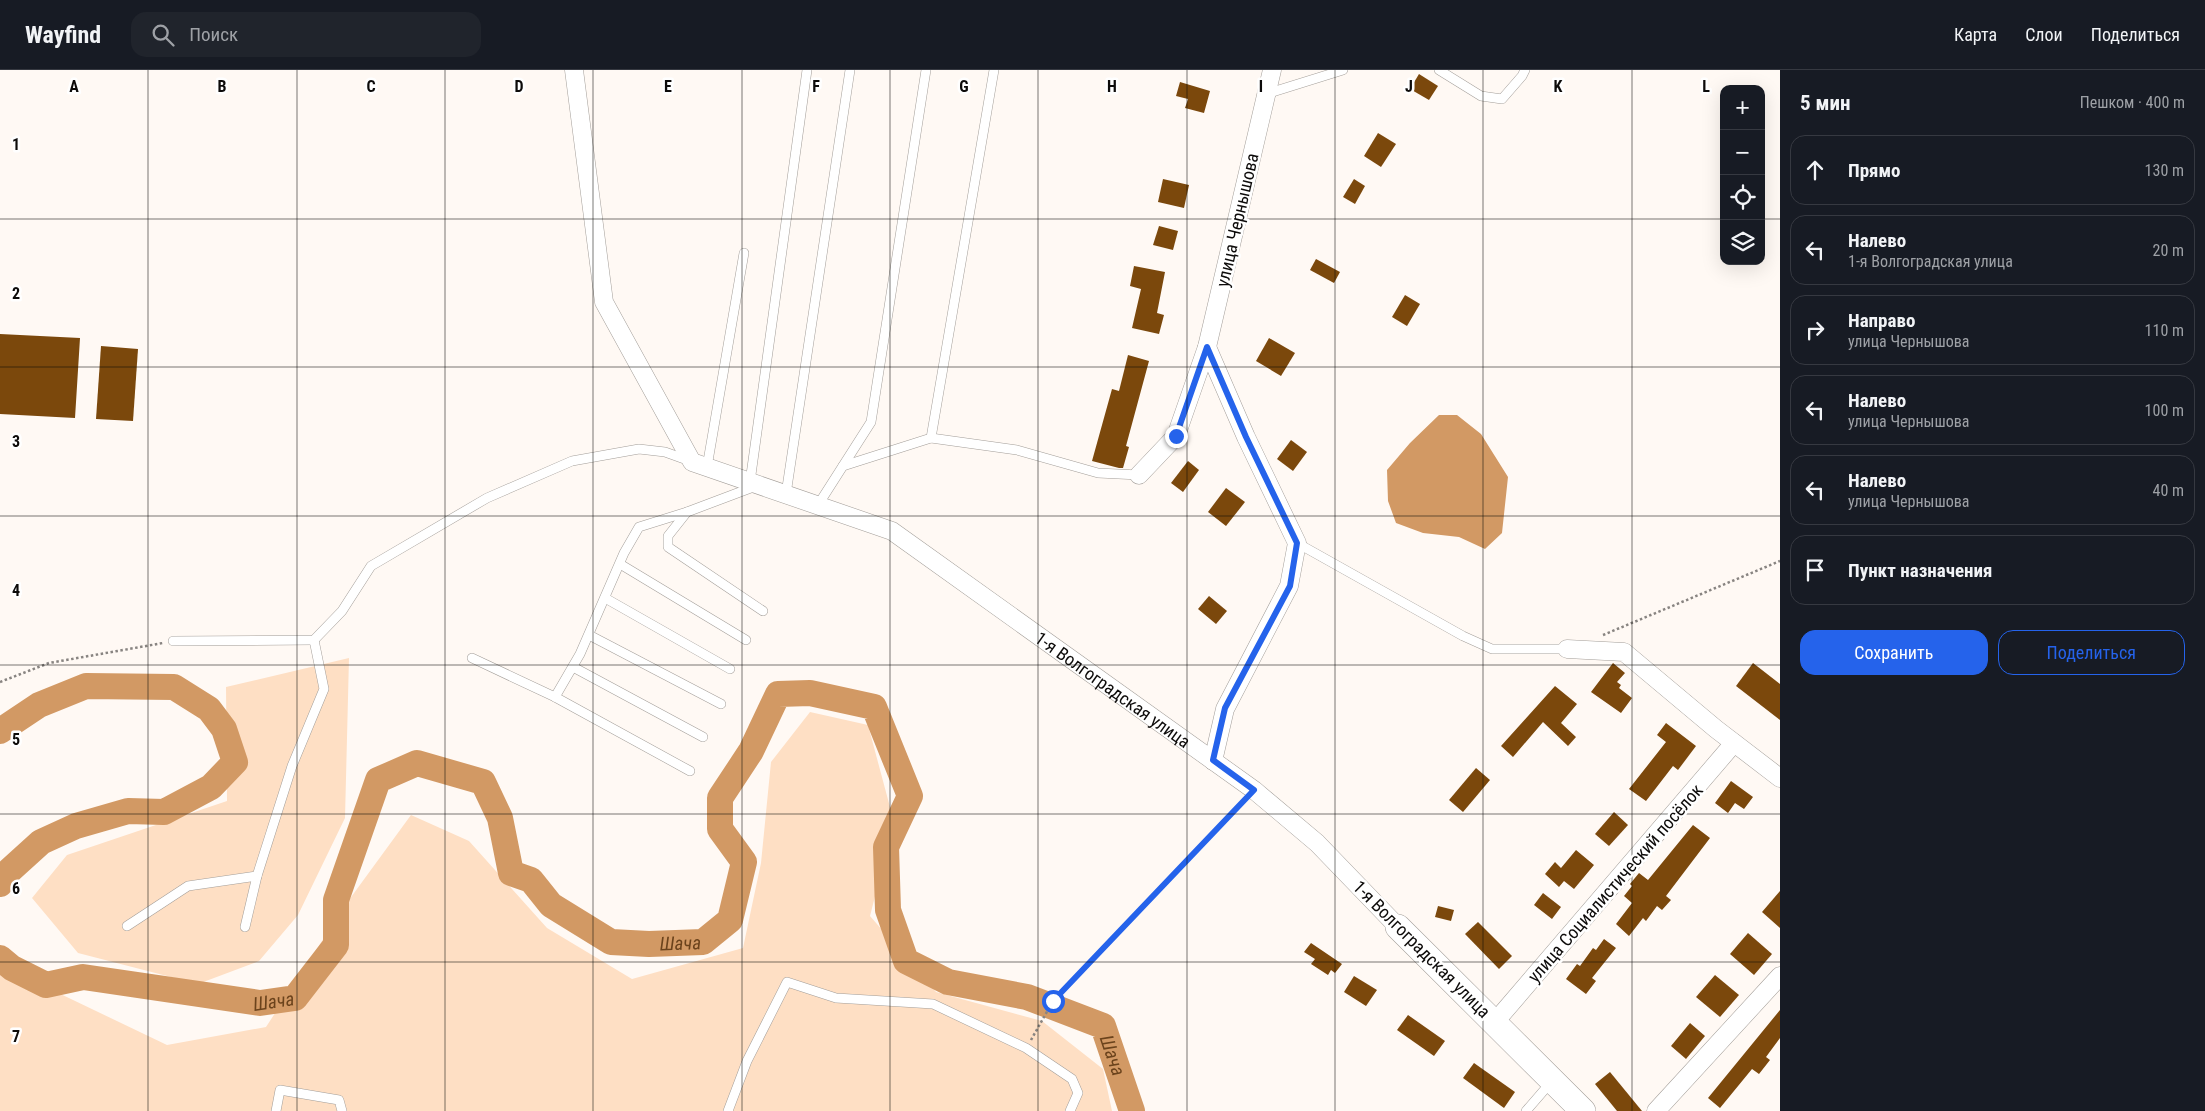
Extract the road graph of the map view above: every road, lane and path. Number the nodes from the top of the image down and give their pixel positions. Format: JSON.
{"nodes":[{"id":1,"x":574,"y":70,"type":"edge"},
{"id":2,"x":807,"y":70,"type":"edge"},
{"id":3,"x":850,"y":70,"type":"edge"},
{"id":4,"x":926,"y":70,"type":"edge"},
{"id":5,"x":994,"y":70,"type":"edge"},
{"id":6,"x":1272,"y":70,"type":"edge"},
{"id":7,"x":1343,"y":70,"type":"edge"},
{"id":8,"x":1439,"y":70,"type":"edge"},
{"id":9,"x":1525,"y":70,"type":"edge"},
{"id":10,"x":1266,"y":94,"type":"junction"},
{"id":11,"x":744,"y":252,"type":"dead end"},
{"id":12,"x":1207,"y":347,"type":"junction"},
{"id":13,"x":931,"y":438,"type":"junction"},
{"id":14,"x":700,"y":464,"type":"junction"},
{"id":15,"x":843,"y":466,"type":"junction"},
{"id":16,"x":1139,"y":475,"type":"joint"},
{"id":17,"x":755,"y":483,"type":"junction"},
{"id":18,"x":786,"y":494,"type":"junction"},
{"id":19,"x":818,"y":505,"type":"junction"},
{"id":20,"x":687,"y":512,"type":"junction"},
{"id":21,"x":1297,"y":543,"type":"junction"},
{"id":22,"x":1780,"y":561,"type":"edge"},
{"id":23,"x":620,"y":564,"type":"junction"},
{"id":24,"x":605,"y":598,"type":"junction"},
{"id":25,"x":763,"y":610,"type":"dead end"},
{"id":26,"x":589,"y":635,"type":"junction"},
{"id":27,"x":1602,"y":635,"type":"dead end"},
{"id":28,"x":173,"y":640,"type":"joint"},
{"id":29,"x":314,"y":640,"type":"junction"},
{"id":30,"x":746,"y":640,"type":"dead end"},
{"id":31,"x":1567,"y":650,"type":"joint"},
{"id":32,"x":472,"y":658,"type":"dead end"},
{"id":33,"x":572,"y":667,"type":"junction"},
{"id":34,"x":730,"y":669,"type":"dead end"},
{"id":35,"x":0,"y":682,"type":"edge"},
{"id":36,"x":555,"y":697,"type":"junction"},
{"id":37,"x":721,"y":704,"type":"dead end"},
{"id":38,"x":703,"y":737,"type":"dead end"},
{"id":39,"x":1734,"y":743,"type":"junction"},
{"id":40,"x":1213,"y":760,"type":"junction"},
{"id":41,"x":690,"y":771,"type":"dead end"},
{"id":42,"x":1780,"y":778,"type":"edge"},
{"id":43,"x":1254,"y":790,"type":"junction"},
{"id":44,"x":257,"y":876,"type":"junction"},
{"id":45,"x":127,"y":926,"type":"dead end"},
{"id":46,"x":245,"y":927,"type":"dead end"},
{"id":47,"x":1398,"y":928,"type":"joint"},
{"id":48,"x":1780,"y":976,"type":"edge"},
{"id":49,"x":1495,"y":1022,"type":"junction"},
{"id":50,"x":1026,"y":1048,"type":"junction"},
{"id":51,"x":1552,"y":1080,"type":"junction"},
{"id":52,"x":276,"y":1111,"type":"edge"},
{"id":53,"x":342,"y":1111,"type":"edge"},
{"id":54,"x":728,"y":1111,"type":"edge"},
{"id":55,"x":1070,"y":1111,"type":"edge"},
{"id":56,"x":1526,"y":1111,"type":"edge"},
{"id":57,"x":1583,"y":1111,"type":"edge"},
{"id":58,"x":1656,"y":1111,"type":"edge"}],
"edges":[{"from":1,"to":14,"type":"street"},
{"from":2,"to":17,"type":"lane"},
{"from":3,"to":18,"type":"lane"},
{"from":4,"to":15,"type":"lane"},
{"from":5,"to":13,"type":"lane"},
{"from":6,"to":10,"type":"street","name":"улица Чернышова"},
{"from":7,"to":10,"type":"lane"},
{"from":8,"to":9,"type":"lane"},
{"from":10,"to":12,"type":"street","name":"улица Чернышова"},
{"from":11,"to":14,"type":"lane"},
{"from":12,"to":16,"type":"street","name":"улица Чернышова"},
{"from":12,"to":21,"type":"street"},
{"from":13,"to":15,"type":"lane"},
{"from":13,"to":16,"type":"lane"},
{"from":14,"to":17,"type":"street","name":"1-я Волгоградская улица"},
{"from":14,"to":29,"type":"lane"},
{"from":15,"to":19,"type":"lane"},
{"from":17,"to":18,"type":"street","name":"1-я Волгоградская улица"},
{"from":17,"to":20,"type":"lane"},
{"from":18,"to":19,"type":"street","name":"1-я Волгоградская улица"},
{"from":19,"to":40,"type":"street","name":"1-я Волгоградская улица"},
{"from":20,"to":23,"type":"lane"},
{"from":20,"to":25,"type":"lane"},
{"from":21,"to":31,"type":"lane"},
{"from":21,"to":40,"type":"street"},
{"from":22,"to":27,"type":"path"},
{"from":23,"to":24,"type":"lane"},
{"from":23,"to":30,"type":"lane"},
{"from":24,"to":26,"type":"lane"},
{"from":24,"to":34,"type":"lane"},
{"from":26,"to":33,"type":"lane"},
{"from":26,"to":37,"type":"lane"},
{"from":28,"to":29,"type":"lane"},
{"from":28,"to":35,"type":"path"},
{"from":29,"to":44,"type":"lane"},
{"from":31,"to":39,"type":"street"},
{"from":32,"to":36,"type":"lane"},
{"from":33,"to":36,"type":"lane"},
{"from":33,"to":38,"type":"lane"},
{"from":36,"to":41,"type":"lane"},
{"from":39,"to":42,"type":"street"},
{"from":39,"to":49,"type":"street","name":"улица Социалистический посёлок"},
{"from":40,"to":43,"type":"street","name":"1-я Волгоградская улица"},
{"from":43,"to":47,"type":"street","name":"1-я Волгоградская улица"},
{"from":43,"to":50,"type":"path"},
{"from":44,"to":45,"type":"lane"},
{"from":44,"to":46,"type":"lane"},
{"from":47,"to":49,"type":"street","name":"1-я Волгоградская улица"},
{"from":48,"to":58,"type":"street"},
{"from":49,"to":51,"type":"street","name":"1-я Волгоградская улица"},
{"from":50,"to":54,"type":"lane"},
{"from":50,"to":55,"type":"lane"},
{"from":51,"to":56,"type":"lane"},
{"from":51,"to":57,"type":"street","name":"1-я Волгоградская улица"},
{"from":52,"to":53,"type":"lane"}]}
